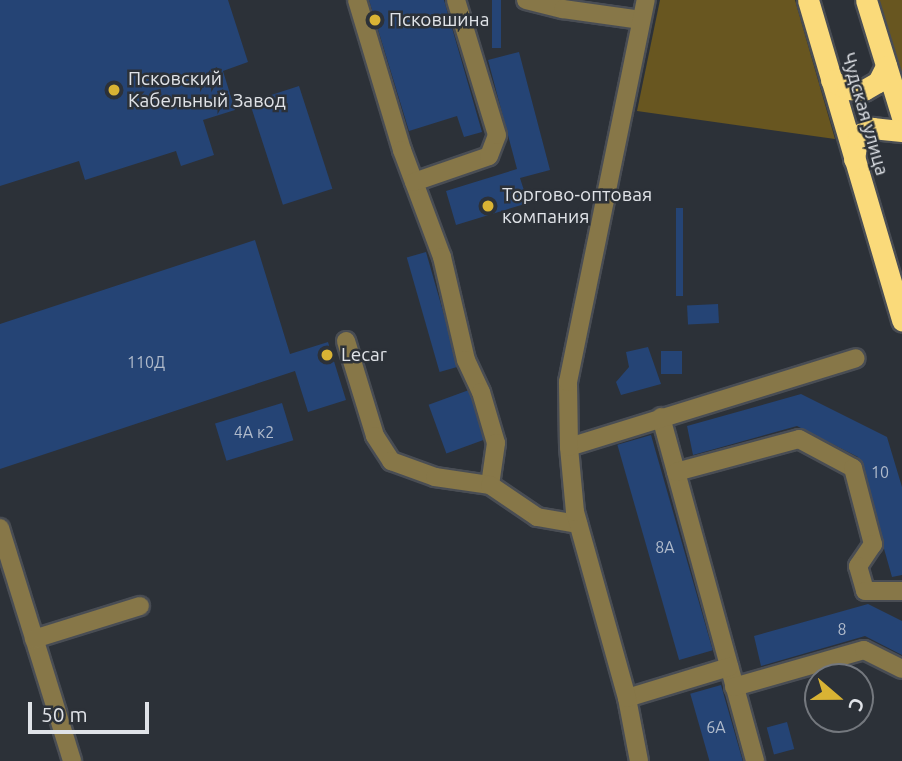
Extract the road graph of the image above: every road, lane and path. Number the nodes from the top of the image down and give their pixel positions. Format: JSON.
{"nodes":[{"id":1,"x":357,"y":0,"type":"edge"},
{"id":2,"x":456,"y":0,"type":"edge"},
{"id":3,"x":526,"y":0,"type":"edge"},
{"id":4,"x":646,"y":0,"type":"edge"},
{"id":5,"x":808,"y":0,"type":"edge"},
{"id":6,"x":866,"y":0,"type":"edge"},
{"id":7,"x":641,"y":20,"type":"junction"},
{"id":8,"x":886,"y":66,"type":"junction"},
{"id":9,"x":831,"y":79,"type":"junction"},
{"id":10,"x":902,"y":117,"type":"edge"},
{"id":11,"x":902,"y":131,"type":"edge"},
{"id":12,"x":853,"y":159,"type":"junction"},
{"id":13,"x":414,"y":182,"type":"junction"},
{"id":14,"x":902,"y":320,"type":"edge"},
{"id":15,"x":346,"y":341,"type":"dead end"},
{"id":16,"x":856,"y":358,"type":"dead end"},
{"id":17,"x":661,"y":417,"type":"junction"},
{"id":18,"x":569,"y":447,"type":"junction"},
{"id":19,"x":676,"y":472,"type":"junction"},
{"id":20,"x":490,"y":485,"type":"junction"},
{"id":21,"x":579,"y":524,"type":"junction"},
{"id":22,"x":0,"y":528,"type":"edge"},
{"id":23,"x":902,"y":591,"type":"edge"},
{"id":24,"x":140,"y":606,"type":"dead end"},
{"id":25,"x":34,"y":639,"type":"junction"},
{"id":26,"x":729,"y":667,"type":"junction"},
{"id":27,"x":902,"y":669,"type":"edge"},
{"id":28,"x":734,"y":687,"type":"junction"},
{"id":29,"x":627,"y":698,"type":"junction"},
{"id":30,"x":72,"y":761,"type":"edge"},
{"id":31,"x":639,"y":761,"type":"edge"},
{"id":32,"x":755,"y":761,"type":"edge"}],
"edges":[{"from":1,"to":13,"type":"street"},
{"from":2,"to":13,"type":"street"},
{"from":3,"to":7,"type":"street"},
{"from":4,"to":7,"type":"street"},
{"from":5,"to":9,"type":"highway","name":"Чудская улица"},
{"from":6,"to":8,"type":"highway","name":"Чудская улица"},
{"from":7,"to":18,"type":"street"},
{"from":8,"to":9,"type":"highway"},
{"from":8,"to":10,"type":"highway","name":"Чудская улица"},
{"from":9,"to":12,"type":"highway","name":"Чудская улица"},
{"from":11,"to":12,"type":"highway"},
{"from":12,"to":14,"type":"highway","name":"Чудская улица"},
{"from":13,"to":20,"type":"street"},
{"from":15,"to":20,"type":"street"},
{"from":16,"to":17,"type":"street"},
{"from":17,"to":18,"type":"street"},
{"from":17,"to":19,"type":"street"},
{"from":18,"to":21,"type":"street"},
{"from":19,"to":23,"type":"street"},
{"from":19,"to":26,"type":"street"},
{"from":20,"to":21,"type":"street"},
{"from":21,"to":29,"type":"street"},
{"from":22,"to":25,"type":"street"},
{"from":24,"to":25,"type":"street"},
{"from":25,"to":30,"type":"street"},
{"from":26,"to":28,"type":"street"},
{"from":26,"to":29,"type":"street"},
{"from":27,"to":28,"type":"street"},
{"from":28,"to":32,"type":"street"},
{"from":29,"to":31,"type":"street"}]}
